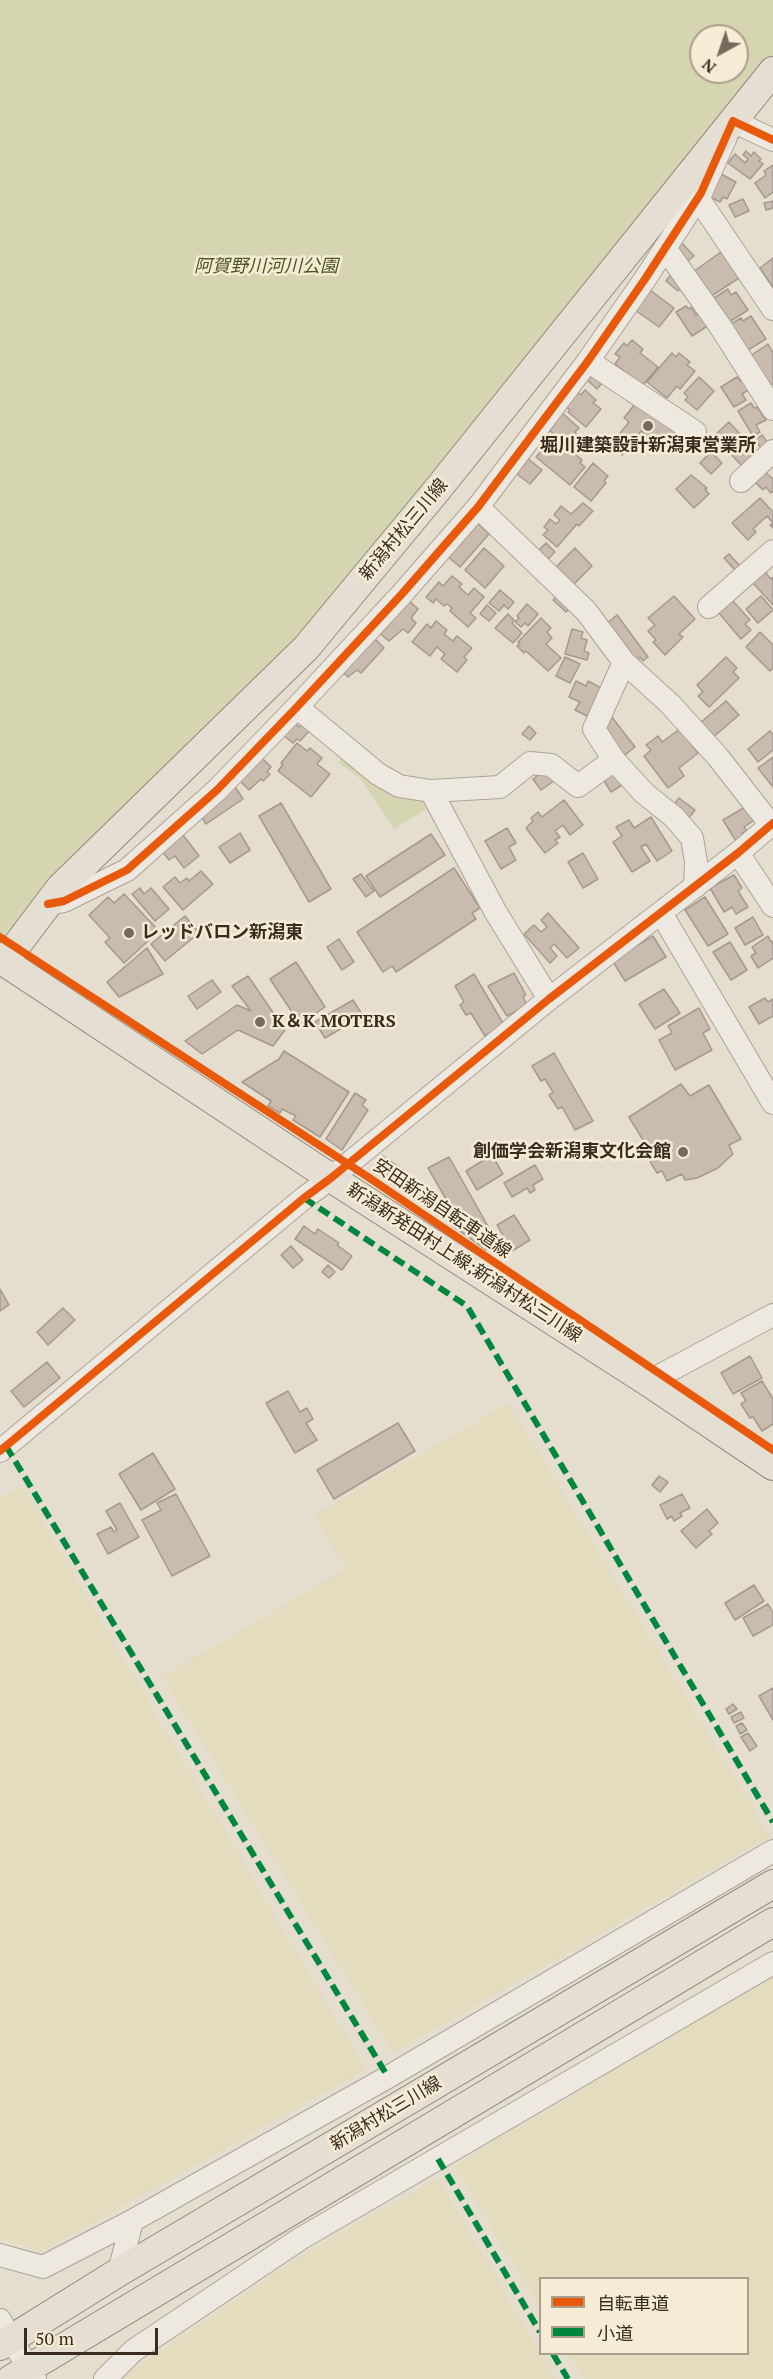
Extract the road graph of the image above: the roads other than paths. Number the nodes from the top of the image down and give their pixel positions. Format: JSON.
{"nodes":[{"id":1,"x":773,"y":71,"type":"edge"},
{"id":2,"x":733,"y":121,"type":"junction"},
{"id":3,"x":773,"y":140,"type":"edge"},
{"id":4,"x":698,"y":198,"type":"junction"},
{"id":5,"x":665,"y":248,"type":"junction"},
{"id":6,"x":773,"y":309,"type":"edge"},
{"id":7,"x":588,"y":361,"type":"junction"},
{"id":8,"x":773,"y":409,"type":"edge"},
{"id":9,"x":696,"y":432,"type":"dead end"},
{"id":10,"x":773,"y":451,"type":"edge"},
{"id":11,"x":741,"y":481,"type":"dead end"},
{"id":12,"x":478,"y":507,"type":"junction"},
{"id":13,"x":772,"y":554,"type":"edge"},
{"id":14,"x":709,"y":607,"type":"dead end"},
{"id":15,"x":624,"y":662,"type":"junction"},
{"id":16,"x":297,"y":707,"type":"junction"},
{"id":17,"x":614,"y":760,"type":"junction"},
{"id":18,"x":431,"y":790,"type":"junction"},
{"id":19,"x":772,"y":824,"type":"edge"},
{"id":20,"x":738,"y":853,"type":"junction"},
{"id":21,"x":695,"y":887,"type":"junction"},
{"id":22,"x":48,"y":904,"type":"junction"},
{"id":23,"x":773,"y":906,"type":"edge"},
{"id":24,"x":661,"y":913,"type":"junction"},
{"id":25,"x":1,"y":962,"type":"edge"},
{"id":26,"x":549,"y":999,"type":"junction"},
{"id":27,"x":773,"y":1102,"type":"edge"},
{"id":28,"x":331,"y":1178,"type":"junction"},
{"id":29,"x":773,"y":1315,"type":"edge"},
{"id":30,"x":648,"y":1382,"type":"junction"},
{"id":31,"x":0,"y":1451,"type":"edge"},
{"id":32,"x":773,"y":1466,"type":"edge"},
{"id":33,"x":773,"y":1851,"type":"edge"},
{"id":34,"x":773,"y":1884,"type":"edge"},
{"id":35,"x":773,"y":1922,"type":"edge"},
{"id":36,"x":773,"y":1963,"type":"edge"},
{"id":37,"x":132,"y":2221,"type":"junction"},
{"id":38,"x":0,"y":2254,"type":"edge"},
{"id":39,"x":119,"y":2272,"type":"junction"},
{"id":40,"x":4,"y":2335,"type":"edge"},
{"id":41,"x":25,"y":2376,"type":"edge"},
{"id":42,"x":105,"y":2379,"type":"edge"}],
"edges":[{"from":1,"to":2,"type":"main road","name":"新潟村松三川線"},
{"from":2,"to":3,"type":"street"},
{"from":2,"to":4,"type":"street"},
{"from":2,"to":22,"type":"main road","name":"新潟村松三川線"},
{"from":4,"to":5,"type":"street"},
{"from":4,"to":6,"type":"street"},
{"from":5,"to":7,"type":"street"},
{"from":5,"to":8,"type":"street"},
{"from":7,"to":9,"type":"street"},
{"from":7,"to":12,"type":"street"},
{"from":10,"to":11,"type":"street"},
{"from":12,"to":15,"type":"street"},
{"from":12,"to":16,"type":"street"},
{"from":13,"to":14,"type":"street"},
{"from":15,"to":17,"type":"street"},
{"from":15,"to":19,"type":"street"},
{"from":16,"to":18,"type":"street"},
{"from":16,"to":22,"type":"street"},
{"from":17,"to":18,"type":"street"},
{"from":17,"to":21,"type":"street"},
{"from":18,"to":26,"type":"street"},
{"from":19,"to":20,"type":"street"},
{"from":20,"to":21,"type":"street"},
{"from":20,"to":23,"type":"street"},
{"from":21,"to":24,"type":"street"},
{"from":22,"to":25,"type":"main road","name":"新潟村松三川線"},
{"from":24,"to":26,"type":"street"},
{"from":24,"to":27,"type":"street"},
{"from":25,"to":28,"type":"main road","name":"新潟新発田村上線;新潟村松三川線"},
{"from":26,"to":28,"type":"street"},
{"from":28,"to":30,"type":"main road","name":"新潟新発田村上線;新潟村松三川線"},
{"from":28,"to":31,"type":"street"},
{"from":29,"to":30,"type":"street"},
{"from":30,"to":32,"type":"main road","name":"新潟新発田村上線;新潟村松三川線"},
{"from":33,"to":37,"type":"street"},
{"from":34,"to":39,"type":"main road","name":"新潟村松三川線"},
{"from":35,"to":41,"type":"main road","name":"新潟村松三川線"},
{"from":36,"to":42,"type":"street"},
{"from":37,"to":38,"type":"street"},
{"from":37,"to":39,"type":"street"},
{"from":39,"to":40,"type":"main road","name":"新潟村松三川線"},
{"from":40,"to":41,"type":"street"}]}
